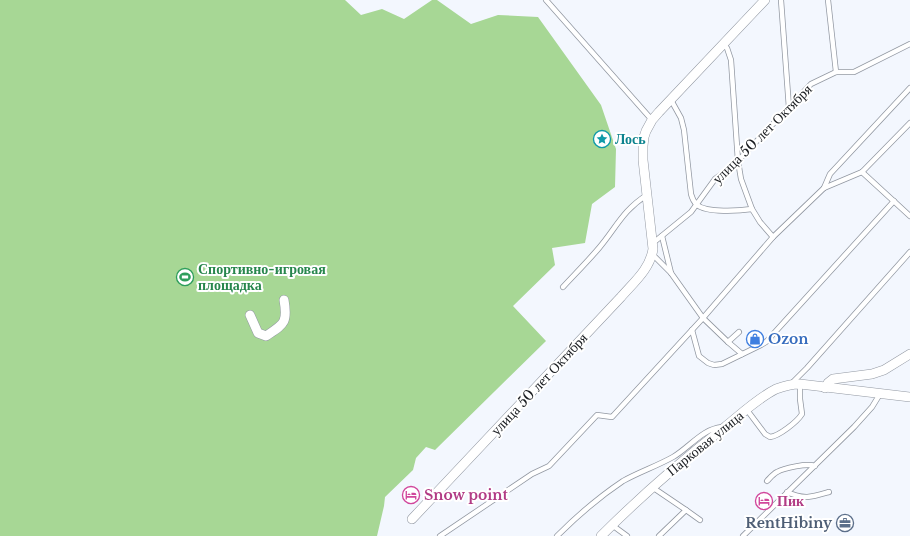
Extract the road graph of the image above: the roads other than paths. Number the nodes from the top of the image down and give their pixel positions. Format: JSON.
{"nodes":[{"id":1,"x":546,"y":0,"type":"edge"},
{"id":2,"x":765,"y":0,"type":"edge"},
{"id":3,"x":781,"y":0,"type":"edge"},
{"id":4,"x":828,"y":0,"type":"edge"},
{"id":5,"x":910,"y":44,"type":"edge"},
{"id":6,"x":724,"y":45,"type":"junction"},
{"id":7,"x":836,"y":72,"type":"junction"},
{"id":8,"x":910,"y":88,"type":"edge"},
{"id":9,"x":671,"y":100,"type":"junction"},
{"id":10,"x":789,"y":108,"type":"junction"},
{"id":11,"x":652,"y":120,"type":"junction"},
{"id":12,"x":910,"y":123,"type":"edge"},
{"id":13,"x":738,"y":161,"type":"junction"},
{"id":14,"x":862,"y":172,"type":"junction"},
{"id":15,"x":824,"y":188,"type":"junction"},
{"id":16,"x":647,"y":195,"type":"junction"},
{"id":17,"x":894,"y":201,"type":"junction"},
{"id":18,"x":697,"y":205,"type":"junction"},
{"id":19,"x":752,"y":209,"type":"junction"},
{"id":20,"x":910,"y":216,"type":"edge"},
{"id":21,"x":662,"y":236,"type":"junction"},
{"id":22,"x":773,"y":237,"type":"junction"},
{"id":23,"x":653,"y":243,"type":"junction"},
{"id":24,"x":910,"y":252,"type":"edge"},
{"id":25,"x":652,"y":254,"type":"junction"},
{"id":26,"x":671,"y":273,"type":"junction"},
{"id":27,"x":563,"y":287,"type":"dead end"},
{"id":28,"x":284,"y":300,"type":"dead end"},
{"id":29,"x":250,"y":315,"type":"dead end"},
{"id":30,"x":703,"y":318,"type":"junction"},
{"id":31,"x":692,"y":330,"type":"junction"},
{"id":32,"x":739,"y":332,"type":"dead end"},
{"id":33,"x":728,"y":342,"type":"junction"},
{"id":34,"x":742,"y":354,"type":"junction"},
{"id":35,"x":910,"y":354,"type":"edge"},
{"id":36,"x":790,"y":384,"type":"junction"},
{"id":37,"x":800,"y":384,"type":"junction"},
{"id":38,"x":825,"y":388,"type":"junction"},
{"id":39,"x":880,"y":394,"type":"junction"},
{"id":40,"x":910,"y":397,"type":"edge"},
{"id":41,"x":747,"y":410,"type":"junction"},
{"id":42,"x":726,"y":427,"type":"junction"},
{"id":43,"x":815,"y":466,"type":"junction"},
{"id":44,"x":767,"y":480,"type":"dead end"},
{"id":45,"x":652,"y":487,"type":"junction"},
{"id":46,"x":787,"y":492,"type":"junction"},
{"id":47,"x":829,"y":492,"type":"dead end"},
{"id":48,"x":686,"y":510,"type":"junction"},
{"id":49,"x":412,"y":519,"type":"dead end"},
{"id":50,"x":700,"y":520,"type":"dead end"},
{"id":51,"x":612,"y":525,"type":"junction"},
{"id":52,"x":440,"y":536,"type":"edge"},
{"id":53,"x":557,"y":536,"type":"edge"},
{"id":54,"x":601,"y":536,"type":"edge"},
{"id":55,"x":627,"y":536,"type":"edge"},
{"id":56,"x":659,"y":536,"type":"edge"},
{"id":57,"x":743,"y":536,"type":"edge"}],
"edges":[{"from":1,"to":11,"type":"lane"},
{"from":2,"to":6,"type":"street","name":"улица 50 лет Октября"},
{"from":3,"to":10,"type":"lane"},
{"from":4,"to":7,"type":"lane"},
{"from":5,"to":7,"type":"lane","name":"улица 50 лет Октября"},
{"from":6,"to":9,"type":"street","name":"улица 50 лет Октября"},
{"from":6,"to":13,"type":"lane"},
{"from":7,"to":10,"type":"lane","name":"улица 50 лет Октября"},
{"from":8,"to":15,"type":"lane"},
{"from":9,"to":11,"type":"street","name":"улица 50 лет Октября"},
{"from":9,"to":18,"type":"lane"},
{"from":10,"to":13,"type":"lane","name":"улица 50 лет Октября"},
{"from":11,"to":16,"type":"street","name":"улица 50 лет Октября"},
{"from":12,"to":14,"type":"lane"},
{"from":13,"to":18,"type":"lane","name":"улица 50 лет Октября"},
{"from":13,"to":19,"type":"lane"},
{"from":14,"to":15,"type":"lane"},
{"from":14,"to":17,"type":"lane"},
{"from":15,"to":22,"type":"lane"},
{"from":16,"to":23,"type":"street","name":"улица 50 лет Октября"},
{"from":16,"to":27,"type":"lane"},
{"from":17,"to":20,"type":"lane"},
{"from":17,"to":34,"type":"lane"},
{"from":18,"to":19,"type":"lane"},
{"from":18,"to":21,"type":"lane","name":"улица 50 лет Октября"},
{"from":19,"to":22,"type":"lane"},
{"from":21,"to":23,"type":"lane","name":"улица 50 лет Октября"},
{"from":21,"to":26,"type":"lane"},
{"from":22,"to":30,"type":"lane"},
{"from":23,"to":25,"type":"street","name":"улица 50 лет Октября"},
{"from":24,"to":36,"type":"lane"},
{"from":25,"to":26,"type":"lane"},
{"from":25,"to":49,"type":"street","name":"улица 50 лет Октября"},
{"from":26,"to":30,"type":"lane"},
{"from":28,"to":29,"type":"street"},
{"from":30,"to":31,"type":"lane"},
{"from":30,"to":33,"type":"lane"},
{"from":31,"to":34,"type":"lane"},
{"from":31,"to":52,"type":"lane"},
{"from":32,"to":33,"type":"lane"},
{"from":33,"to":34,"type":"lane"},
{"from":35,"to":38,"type":"street"},
{"from":36,"to":37,"type":"street","name":"Парковая улица"},
{"from":36,"to":41,"type":"street","name":"Парковая улица"},
{"from":37,"to":38,"type":"street","name":"Парковая улица"},
{"from":37,"to":41,"type":"lane"},
{"from":38,"to":39,"type":"street","name":"Парковая улица"},
{"from":39,"to":40,"type":"street","name":"Парковая улица"},
{"from":39,"to":43,"type":"lane"},
{"from":41,"to":42,"type":"street","name":"Парковая улица"},
{"from":42,"to":45,"type":"street","name":"Парковая улица"},
{"from":42,"to":53,"type":"lane"},
{"from":43,"to":44,"type":"lane"},
{"from":43,"to":46,"type":"lane"},
{"from":45,"to":48,"type":"lane"},
{"from":45,"to":51,"type":"street","name":"Парковая улица"},
{"from":46,"to":47,"type":"lane"},
{"from":46,"to":57,"type":"lane"},
{"from":48,"to":50,"type":"lane"},
{"from":48,"to":56,"type":"lane"},
{"from":51,"to":54,"type":"street","name":"Парковая улица"},
{"from":51,"to":55,"type":"lane"}]}
